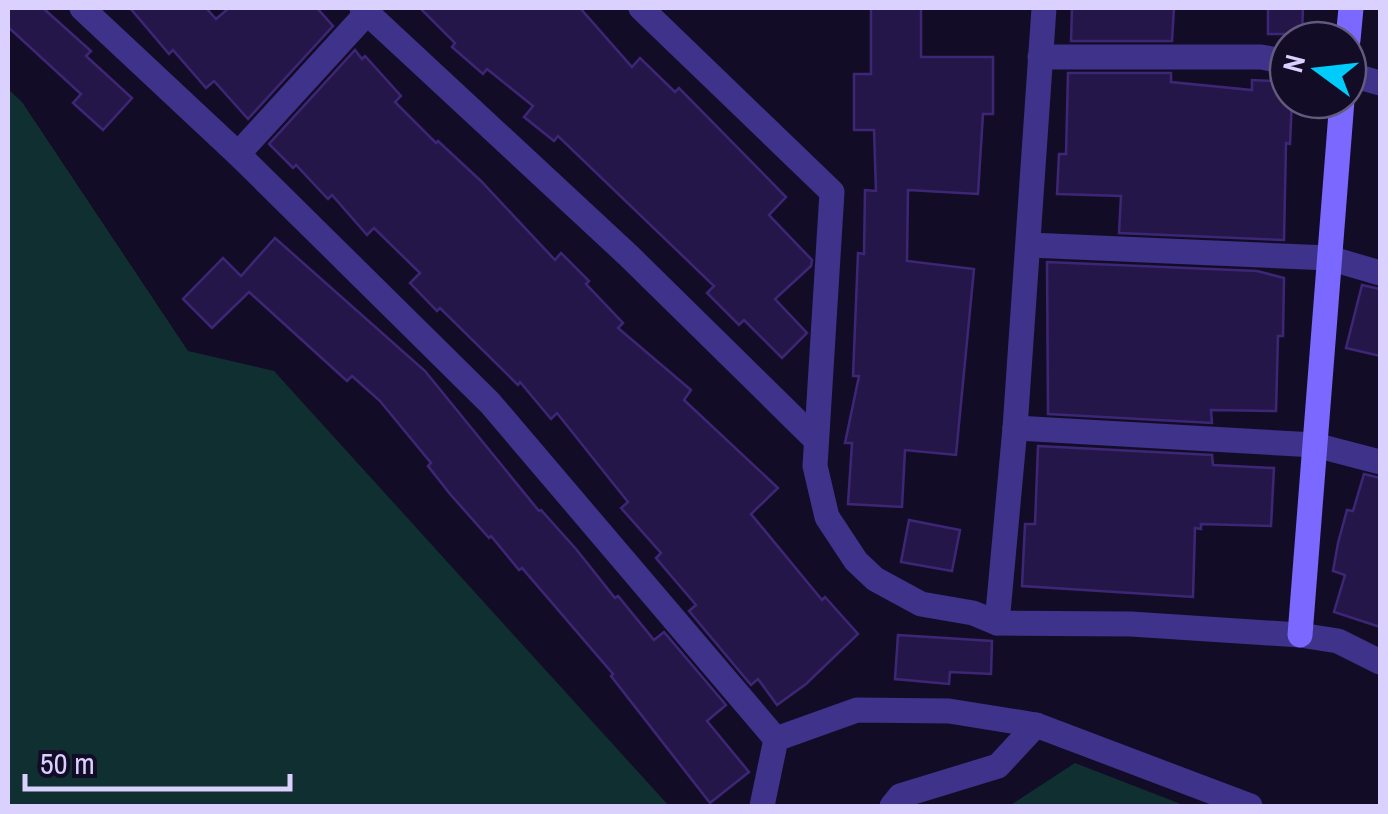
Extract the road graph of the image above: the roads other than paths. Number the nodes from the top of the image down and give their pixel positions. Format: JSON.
{"nodes":[{"id":1,"x":82,"y":8,"type":"edge"},
{"id":2,"x":640,"y":8,"type":"edge"},
{"id":3,"x":1044,"y":8,"type":"edge"},
{"id":4,"x":364,"y":10,"type":"edge"},
{"id":5,"x":1040,"y":56,"type":"junction"},
{"id":6,"x":1268,"y":58,"type":"edge"},
{"id":7,"x":1340,"y":120,"type":"edge"},
{"id":8,"x":238,"y":154,"type":"junction"},
{"id":9,"x":1029,"y":245,"type":"junction"},
{"id":10,"x":1329,"y":258,"type":"junction"},
{"id":11,"x":1380,"y":272,"type":"edge"},
{"id":12,"x":1016,"y":428,"type":"junction"},
{"id":13,"x":815,"y":439,"type":"junction"},
{"id":14,"x":1315,"y":445,"type":"junction"},
{"id":15,"x":1380,"y":462,"type":"edge"},
{"id":16,"x":996,"y":623,"type":"junction"},
{"id":17,"x":1300,"y":635,"type":"junction"},
{"id":18,"x":1380,"y":662,"type":"edge"},
{"id":19,"x":1036,"y":725,"type":"junction"},
{"id":20,"x":776,"y":739,"type":"junction"},
{"id":21,"x":762,"y":806,"type":"edge"},
{"id":22,"x":892,"y":806,"type":"edge"},
{"id":23,"x":1250,"y":806,"type":"edge"}],
"edges":[{"from":1,"to":8,"type":"street"},
{"from":2,"to":13,"type":"street"},
{"from":3,"to":5,"type":"street"},
{"from":4,"to":8,"type":"street"},
{"from":4,"to":13,"type":"street"},
{"from":5,"to":6,"type":"street"},
{"from":5,"to":9,"type":"street"},
{"from":7,"to":10,"type":"street"},
{"from":8,"to":20,"type":"street"},
{"from":9,"to":10,"type":"street"},
{"from":9,"to":12,"type":"street"},
{"from":10,"to":11,"type":"street"},
{"from":10,"to":14,"type":"street"},
{"from":12,"to":14,"type":"street"},
{"from":12,"to":16,"type":"street"},
{"from":13,"to":16,"type":"street"},
{"from":14,"to":15,"type":"street"},
{"from":14,"to":17,"type":"street"},
{"from":16,"to":17,"type":"street"},
{"from":17,"to":18,"type":"street"},
{"from":19,"to":20,"type":"street"},
{"from":19,"to":22,"type":"street"},
{"from":19,"to":23,"type":"street"},
{"from":20,"to":21,"type":"street"}]}
